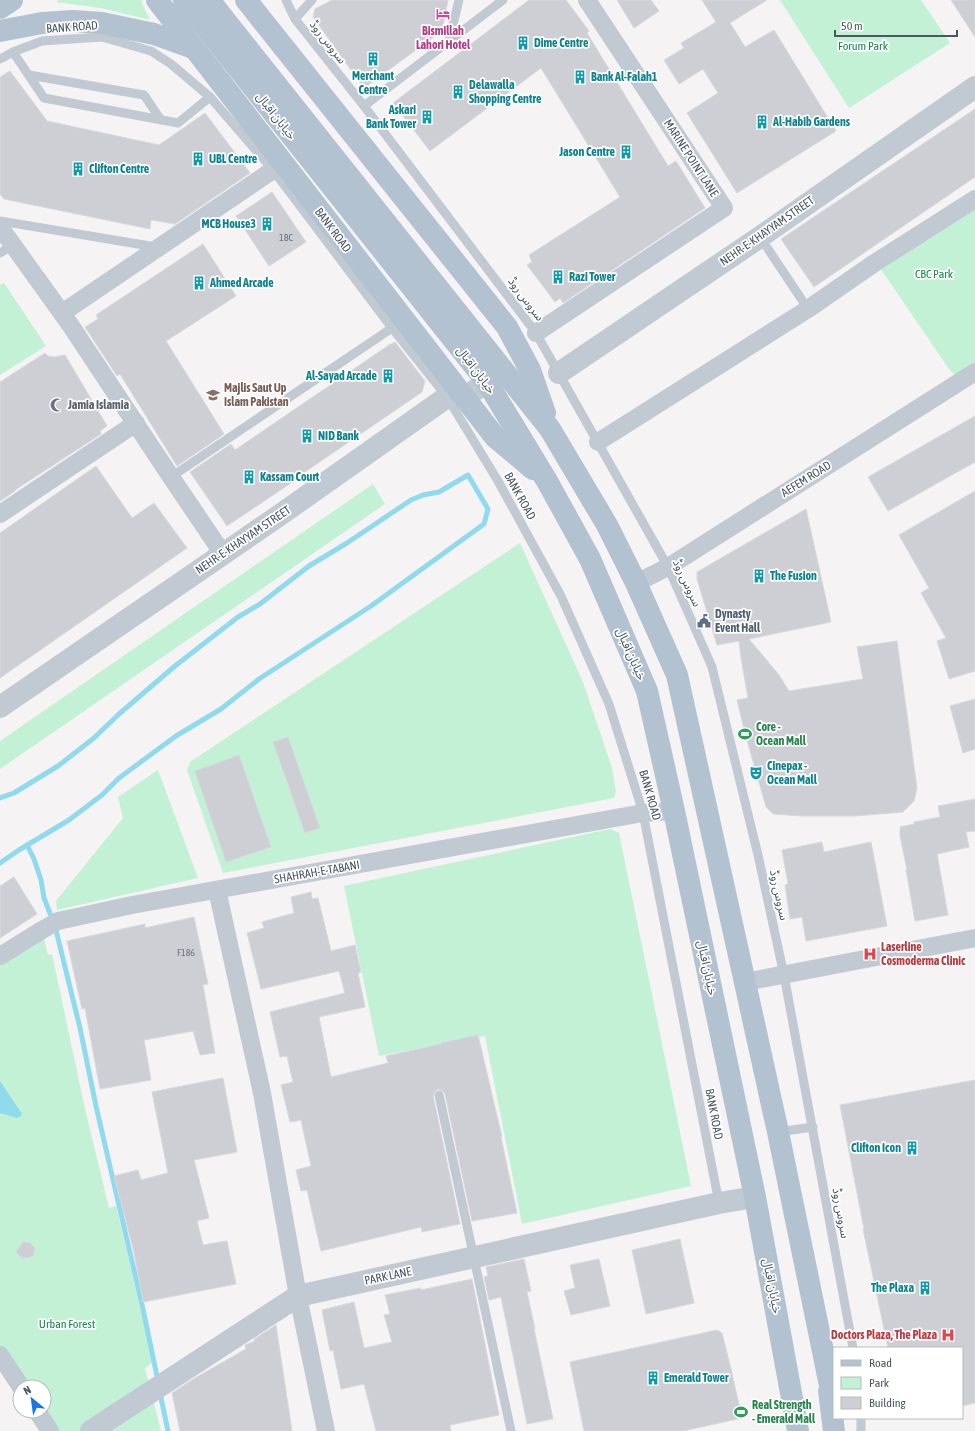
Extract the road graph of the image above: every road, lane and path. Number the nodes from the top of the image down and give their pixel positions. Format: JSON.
{"nodes":[{"id":1,"x":12,"y":0,"type":"edge"},
{"id":2,"x":156,"y":0,"type":"edge"},
{"id":3,"x":184,"y":0,"type":"edge"},
{"id":4,"x":209,"y":0,"type":"edge"},
{"id":5,"x":246,"y":0,"type":"edge"},
{"id":6,"x":286,"y":0,"type":"edge"},
{"id":7,"x":312,"y":0,"type":"edge"},
{"id":8,"x":459,"y":0,"type":"edge"},
{"id":9,"x":503,"y":0,"type":"edge"},
{"id":10,"x":586,"y":0,"type":"edge"},
{"id":11,"x":0,"y":8,"type":"edge"},
{"id":12,"x":258,"y":10,"type":"edge"},
{"id":13,"x":295,"y":19,"type":"junction"},
{"id":14,"x":0,"y":30,"type":"edge"},
{"id":15,"x":449,"y":41,"type":"junction"},
{"id":16,"x":193,"y":48,"type":"junction"},
{"id":17,"x":13,"y":52,"type":"junction"},
{"id":18,"x":0,"y":59,"type":"edge"},
{"id":19,"x":29,"y":75,"type":"junction"},
{"id":20,"x":975,"y":88,"type":"edge"},
{"id":21,"x":210,"y":98,"type":"junction"},
{"id":22,"x":364,"y":106,"type":"junction"},
{"id":23,"x":161,"y":120,"type":"junction"},
{"id":24,"x":273,"y":170,"type":"junction"},
{"id":25,"x":975,"y":199,"type":"edge"},
{"id":26,"x":0,"y":221,"type":"edge"},
{"id":27,"x":0,"y":227,"type":"edge"},
{"id":28,"x":760,"y":237,"type":"junction"},
{"id":29,"x":159,"y":247,"type":"junction"},
{"id":30,"x":6,"y":249,"type":"edge"},
{"id":31,"x":808,"y":308,"type":"junction"},
{"id":32,"x":62,"y":313,"type":"junction"},
{"id":33,"x":392,"y":328,"type":"junction"},
{"id":34,"x":536,"y":333,"type":"junction"},
{"id":35,"x":975,"y":372,"type":"edge"},
{"id":36,"x":559,"y":373,"type":"junction"},
{"id":37,"x":487,"y":382,"type":"junction"},
{"id":38,"x":456,"y":397,"type":"junction"},
{"id":39,"x":136,"y":423,"type":"junction"},
{"id":40,"x":550,"y":429,"type":"junction"},
{"id":41,"x":598,"y":442,"type":"junction"},
{"id":42,"x":171,"y":477,"type":"junction"},
{"id":43,"x":547,"y":481,"type":"junction"},
{"id":44,"x":0,"y":514,"type":"edge"},
{"id":45,"x":223,"y":554,"type":"junction"},
{"id":46,"x":668,"y":567,"type":"junction"},
{"id":47,"x":636,"y":583,"type":"junction"},
{"id":48,"x":0,"y":707,"type":"edge"},
{"id":49,"x":674,"y":811,"type":"junction"},
{"id":50,"x":644,"y":813,"type":"junction"},
{"id":51,"x":217,"y":890,"type":"junction"},
{"id":52,"x":975,"y":938,"type":"edge"},
{"id":53,"x":0,"y":956,"type":"edge"},
{"id":54,"x":784,"y":975,"type":"junction"},
{"id":55,"x":745,"y":982,"type":"junction"},
{"id":56,"x":439,"y":1095,"type":"dead end"},
{"id":57,"x":813,"y":1127,"type":"junction"},
{"id":58,"x":778,"y":1132,"type":"junction"},
{"id":59,"x":755,"y":1197,"type":"junction"},
{"id":60,"x":719,"y":1203,"type":"junction"},
{"id":61,"x":474,"y":1257,"type":"junction"},
{"id":62,"x":298,"y":1296,"type":"junction"},
{"id":63,"x":853,"y":1347,"type":"edge"},
{"id":64,"x":0,"y":1355,"type":"edge"},
{"id":65,"x":16,"y":1379,"type":"edge"},
{"id":66,"x":828,"y":1382,"type":"junction"},
{"id":67,"x":833,"y":1401,"type":"edge"},
{"id":68,"x":42,"y":1419,"type":"edge"},
{"id":69,"x":841,"y":1419,"type":"edge"},
{"id":70,"x":861,"y":1419,"type":"edge"},
{"id":71,"x":50,"y":1431,"type":"edge"},
{"id":72,"x":91,"y":1431,"type":"edge"},
{"id":73,"x":326,"y":1431,"type":"edge"},
{"id":74,"x":511,"y":1431,"type":"edge"},
{"id":75,"x":798,"y":1431,"type":"edge"},
{"id":76,"x":834,"y":1431,"type":"edge"},
{"id":77,"x":847,"y":1431,"type":"edge"},
{"id":78,"x":861,"y":1431,"type":"edge"}],
"edges":[{"from":1,"to":11,"type":"main road"},
{"from":2,"to":16,"type":"main road"},
{"from":3,"to":37,"type":"main road","name":"خیابان اقبال"},
{"from":4,"to":40,"type":"main road","name":"خیابان اقبال"},
{"from":5,"to":12,"type":"main road"},
{"from":6,"to":13,"type":"lane","name":"سروس روڈ"},
{"from":7,"to":13,"type":"lane"},
{"from":8,"to":15,"type":"lane"},
{"from":9,"to":15,"type":"lane"},
{"from":10,"to":34,"type":"street","name":"MARINE POINT LANE"},
{"from":12,"to":40,"type":"main road"},
{"from":13,"to":22,"type":"lane","name":"سروس روڈ"},
{"from":14,"to":16,"type":"main road"},
{"from":15,"to":22,"type":"lane"},
{"from":16,"to":38,"type":"main road"},
{"from":17,"to":18,"type":"lane","name":"BANK ROAD"},
{"from":17,"to":19,"type":"lane"},
{"from":17,"to":21,"type":"lane","name":"BANK ROAD"},
{"from":19,"to":23,"type":"lane"},
{"from":19,"to":23,"type":"lane"},
{"from":20,"to":28,"type":"street","name":"NEHR-E-KHAYYAM STREET"},
{"from":21,"to":23,"type":"lane"},
{"from":21,"to":24,"type":"lane","name":"BANK ROAD"},
{"from":22,"to":34,"type":"lane","name":"سروس روڈ"},
{"from":24,"to":29,"type":"street"},
{"from":24,"to":33,"type":"lane","name":"BANK ROAD"},
{"from":25,"to":31,"type":"street"},
{"from":26,"to":29,"type":"lane"},
{"from":27,"to":30,"type":"street"},
{"from":28,"to":31,"type":"lane"},
{"from":28,"to":36,"type":"street","name":"NEHR-E-KHAYYAM STREET"},
{"from":29,"to":32,"type":"street"},
{"from":30,"to":32,"type":"street"},
{"from":31,"to":41,"type":"street"},
{"from":32,"to":39,"type":"street"},
{"from":33,"to":38,"type":"lane","name":"BANK ROAD"},
{"from":33,"to":42,"type":"lane"},
{"from":34,"to":36,"type":"lane","name":"سروس روڈ"},
{"from":35,"to":46,"type":"street","name":"AEFEM ROAD"},
{"from":36,"to":41,"type":"lane","name":"سروس روڈ"},
{"from":37,"to":38,"type":"street","name":"NEHR-E-KHAYYAM STREET"},
{"from":37,"to":43,"type":"main road","name":"خیابان اقبال"},
{"from":38,"to":43,"type":"main road"},
{"from":38,"to":45,"type":"street","name":"NEHR-E-KHAYYAM STREET"},
{"from":38,"to":50,"type":"lane","name":"BANK ROAD"},
{"from":39,"to":42,"type":"street"},
{"from":39,"to":44,"type":"street"},
{"from":40,"to":47,"type":"main road","name":"خیابان اقبال"},
{"from":41,"to":46,"type":"lane","name":"سروس روڈ"},
{"from":42,"to":45,"type":"street"},
{"from":43,"to":49,"type":"main road","name":"خیابان اقبال"},
{"from":45,"to":48,"type":"street","name":"NEHR-E-KHAYYAM STREET"},
{"from":46,"to":47,"type":"street","name":"AEFEM ROAD"},
{"from":46,"to":54,"type":"lane","name":"سروس روڈ"},
{"from":47,"to":55,"type":"main road","name":"خیابان اقبال"},
{"from":49,"to":50,"type":"street","name":"SHAHRAH-E-TABANI"},
{"from":49,"to":59,"type":"main road","name":"خیابان اقبال"},
{"from":50,"to":51,"type":"street","name":"SHAHRAH-E-TABANI"},
{"from":50,"to":60,"type":"lane","name":"BANK ROAD"},
{"from":51,"to":53,"type":"street","name":"SHAHRAH-E-TABANI"},
{"from":51,"to":62,"type":"street"},
{"from":52,"to":54,"type":"street"},
{"from":54,"to":55,"type":"street"},
{"from":54,"to":57,"type":"lane","name":"سروس روڈ"},
{"from":55,"to":58,"type":"main road","name":"خیابان اقبال"},
{"from":56,"to":61,"type":"lane"},
{"from":57,"to":58,"type":"lane"},
{"from":57,"to":63,"type":"lane","name":"سروس روڈ"},
{"from":58,"to":66,"type":"main road","name":"خیابان اقبال"},
{"from":59,"to":60,"type":"street","name":"PARK LANE"},
{"from":59,"to":75,"type":"main road","name":"خیابان اقبال"},
{"from":60,"to":61,"type":"street","name":"PARK LANE"},
{"from":61,"to":62,"type":"street","name":"PARK LANE"},
{"from":61,"to":74,"type":"lane"},
{"from":62,"to":72,"type":"street","name":"PARK LANE"},
{"from":62,"to":73,"type":"street"},
{"from":64,"to":65,"type":"street"},
{"from":66,"to":67,"type":"main road","name":"خیابان اقبال"},
{"from":66,"to":76,"type":"main road"},
{"from":68,"to":71,"type":"street"},
{"from":69,"to":77,"type":"main road"},
{"from":70,"to":78,"type":"lane"}]}
